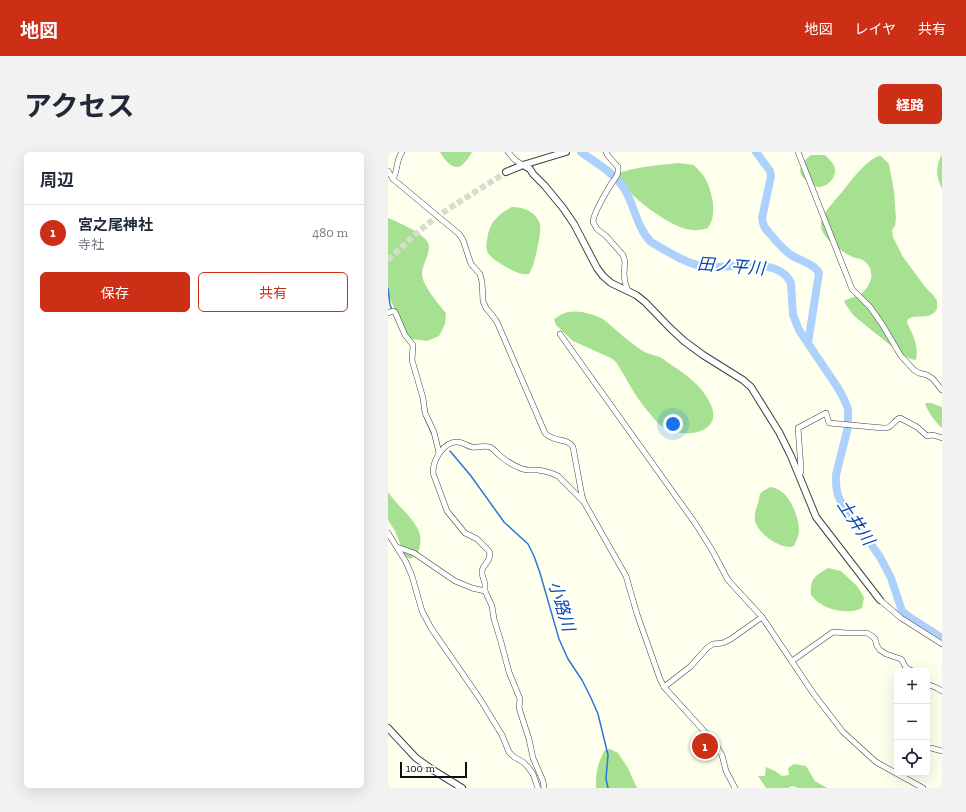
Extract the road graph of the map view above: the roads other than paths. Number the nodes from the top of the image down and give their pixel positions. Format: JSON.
{"nodes":[{"id":1,"x":402,"y":152,"type":"edge"},
{"id":2,"x":508,"y":152,"type":"edge"},
{"id":3,"x":566,"y":152,"type":"edge"},
{"id":4,"x":606,"y":152,"type":"edge"},
{"id":5,"x":798,"y":152,"type":"edge"},
{"id":6,"x":523,"y":165,"type":"junction"},
{"id":7,"x":388,"y":171,"type":"edge"},
{"id":8,"x":506,"y":172,"type":"tunnel mouth"},
{"id":9,"x":393,"y":179,"type":"junction"},
{"id":10,"x":628,"y":291,"type":"junction"},
{"id":11,"x":388,"y":312,"type":"edge"},
{"id":12,"x":560,"y":334,"type":"dead end"},
{"id":13,"x":942,"y":390,"type":"edge"},
{"id":14,"x":942,"y":438,"type":"edge"},
{"id":15,"x":439,"y":452,"type":"junction"},
{"id":16,"x":799,"y":476,"type":"junction"},
{"id":17,"x":584,"y":502,"type":"junction"},
{"id":18,"x":388,"y":533,"type":"edge"},
{"id":19,"x":397,"y":547,"type":"junction"},
{"id":20,"x":485,"y":591,"type":"junction"},
{"id":21,"x":880,"y":600,"type":"joint"},
{"id":22,"x":762,"y":618,"type":"junction"},
{"id":23,"x":942,"y":644,"type":"edge"},
{"id":24,"x":792,"y":661,"type":"junction"},
{"id":25,"x":907,"y":668,"type":"edge"},
{"id":26,"x":930,"y":685,"type":"edge"},
{"id":27,"x":664,"y":687,"type":"junction"},
{"id":28,"x":942,"y":691,"type":"edge"},
{"id":29,"x":388,"y":728,"type":"edge"},
{"id":30,"x":930,"y":748,"type":"edge"},
{"id":31,"x":942,"y":751,"type":"edge"},
{"id":32,"x":894,"y":770,"type":"edge"},
{"id":33,"x":904,"y":776,"type":"edge"},
{"id":34,"x":462,"y":788,"type":"edge"},
{"id":35,"x":538,"y":788,"type":"edge"},
{"id":36,"x":544,"y":788,"type":"edge"},
{"id":37,"x":735,"y":788,"type":"edge"},
{"id":38,"x":922,"y":788,"type":"edge"}],
"edges":[{"from":1,"to":9,"type":"street"},
{"from":2,"to":6,"type":"street"},
{"from":3,"to":6,"type":"street"},
{"from":4,"to":10,"type":"street"},
{"from":5,"to":13,"type":"street"},
{"from":6,"to":8,"type":"street"},
{"from":6,"to":10,"type":"street"},
{"from":7,"to":9,"type":"street"},
{"from":9,"to":17,"type":"street"},
{"from":10,"to":16,"type":"street"},
{"from":11,"to":15,"type":"street"},
{"from":12,"to":22,"type":"street"},
{"from":14,"to":16,"type":"street"},
{"from":15,"to":17,"type":"street"},
{"from":15,"to":20,"type":"street"},
{"from":16,"to":21,"type":"street"},
{"from":17,"to":27,"type":"street"},
{"from":18,"to":19,"type":"street"},
{"from":19,"to":20,"type":"street"},
{"from":19,"to":35,"type":"street"},
{"from":20,"to":36,"type":"street"},
{"from":21,"to":23,"type":"street"},
{"from":22,"to":24,"type":"street"},
{"from":22,"to":27,"type":"street"},
{"from":24,"to":25,"type":"street"},
{"from":24,"to":32,"type":"street"},
{"from":26,"to":28,"type":"street"},
{"from":27,"to":37,"type":"street"},
{"from":29,"to":34,"type":"street"},
{"from":30,"to":31,"type":"street"},
{"from":33,"to":38,"type":"street"}]}
